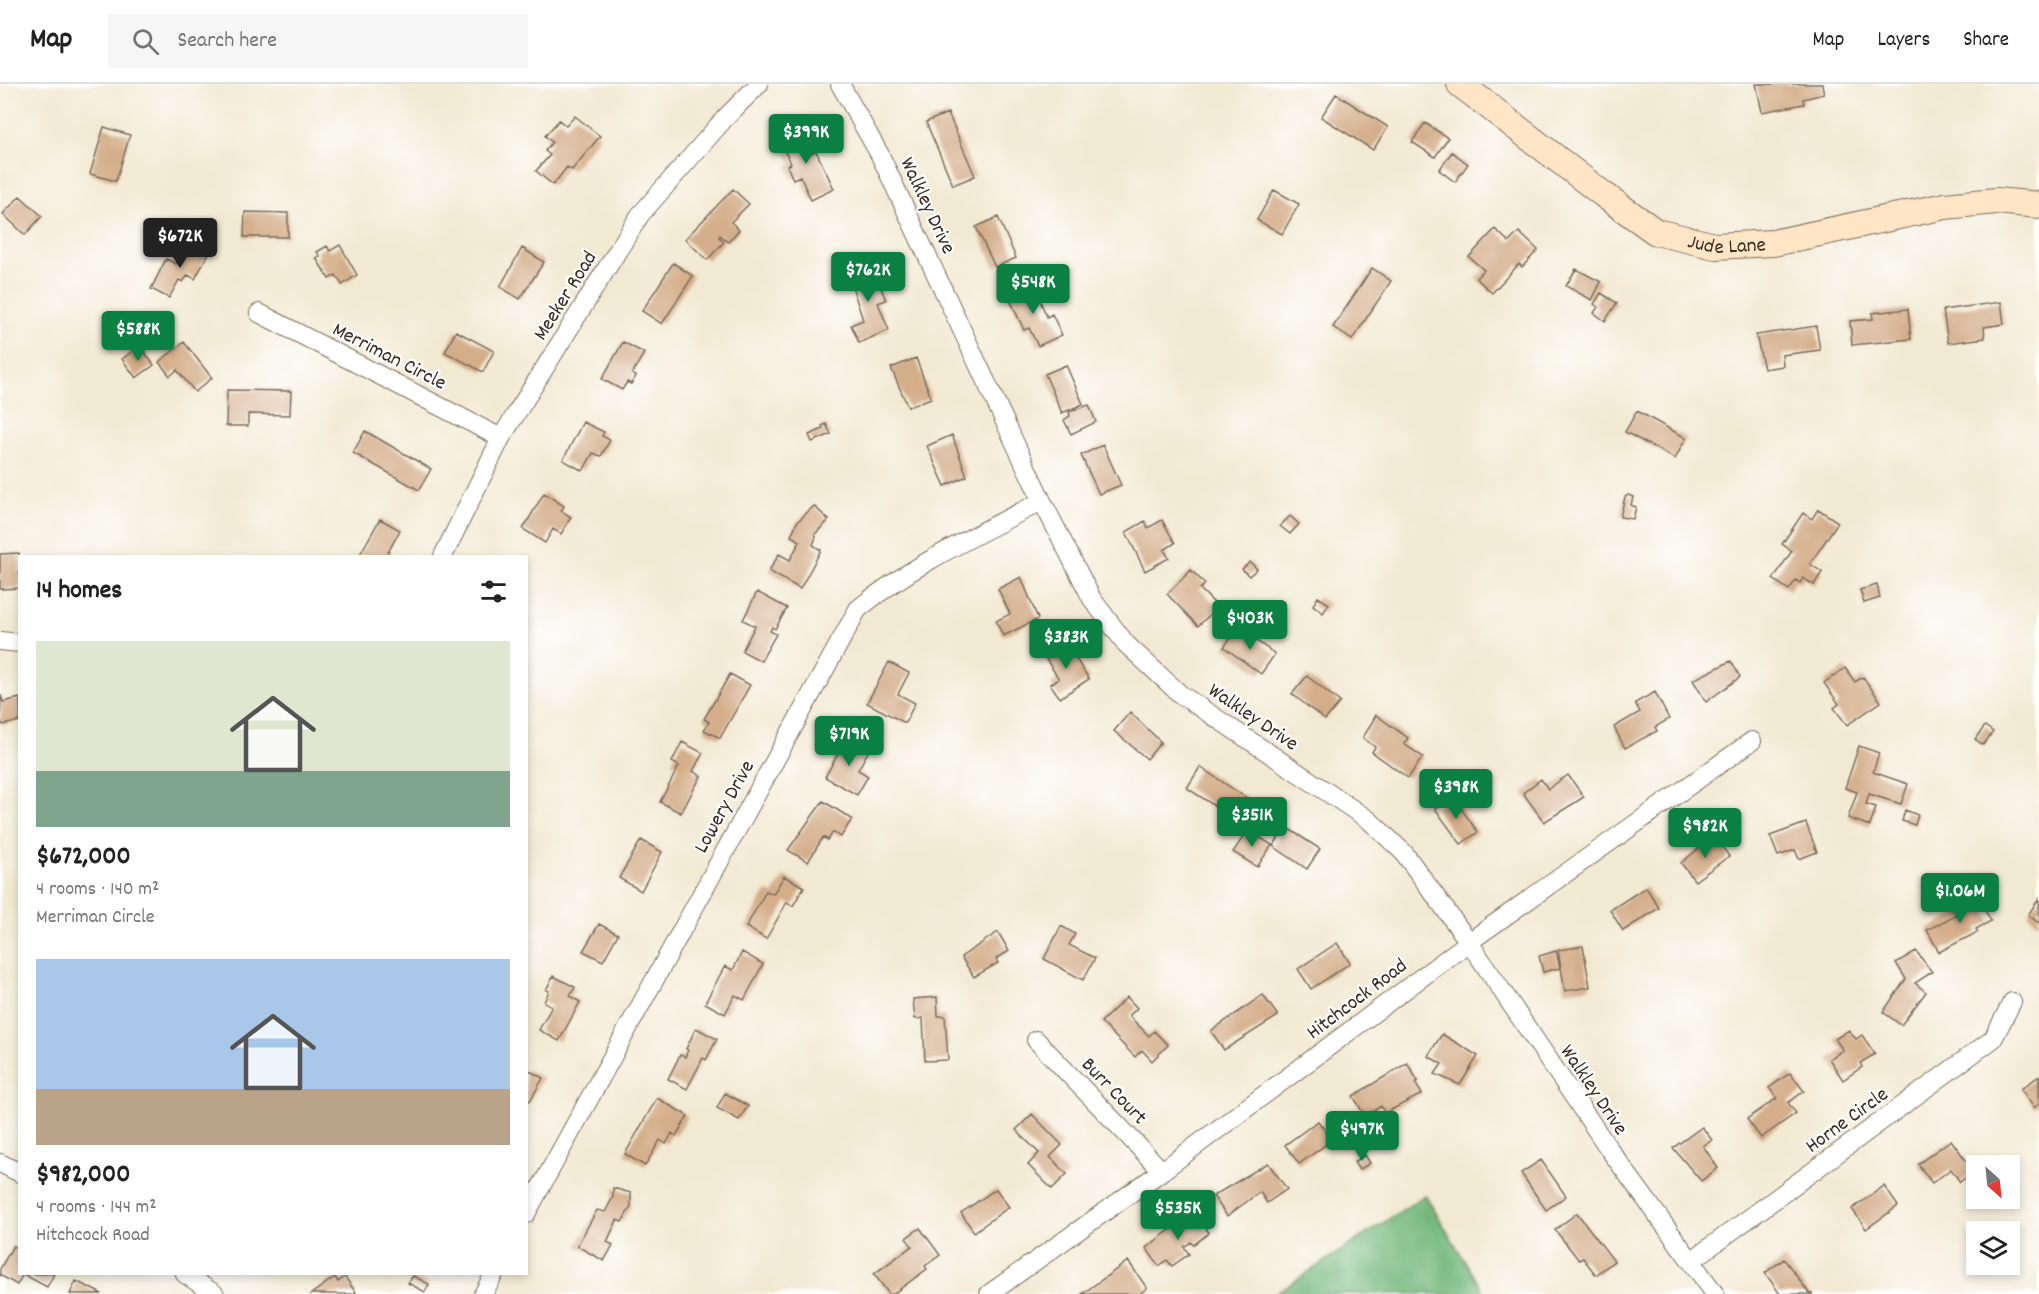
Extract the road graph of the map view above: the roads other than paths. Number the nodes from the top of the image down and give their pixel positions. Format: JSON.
{"nodes":[{"id":1,"x":759,"y":84,"type":"edge"},
{"id":2,"x":840,"y":84,"type":"edge"},
{"id":3,"x":1460,"y":84,"type":"edge"},
{"id":4,"x":2039,"y":205,"type":"edge"},
{"id":5,"x":259,"y":313,"type":"dead end"},
{"id":6,"x":501,"y":438,"type":"junction"},
{"id":7,"x":1042,"y":501,"type":"junction"},
{"id":8,"x":443,"y":555,"type":"edge"},
{"id":9,"x":0,"y":641,"type":"edge"},
{"id":10,"x":18,"y":643,"type":"edge"},
{"id":11,"x":1752,"y":741,"type":"dead end"},
{"id":12,"x":1469,"y":942,"type":"junction"},
{"id":13,"x":2012,"y":1002,"type":"dead end"},
{"id":14,"x":1036,"y":1040,"type":"dead end"},
{"id":15,"x":0,"y":1163,"type":"edge"},
{"id":16,"x":1162,"y":1171,"type":"junction"},
{"id":17,"x":18,"y":1172,"type":"edge"},
{"id":18,"x":528,"y":1210,"type":"edge"},
{"id":19,"x":1691,"y":1261,"type":"junction"},
{"id":20,"x":186,"y":1275,"type":"edge"},
{"id":21,"x":493,"y":1275,"type":"edge"},
{"id":22,"x":214,"y":1294,"type":"edge"},
{"id":23,"x":483,"y":1294,"type":"edge"},
{"id":24,"x":989,"y":1294,"type":"edge"},
{"id":25,"x":1714,"y":1294,"type":"edge"}],
"edges":[{"from":1,"to":6,"type":"street","name":"Meeker Road"},
{"from":2,"to":7,"type":"street","name":"Walkley Drive"},
{"from":3,"to":4,"type":"street","name":"Jude Lane"},
{"from":5,"to":6,"type":"street","name":"Merriman Circle"},
{"from":6,"to":8,"type":"street","name":"Meeker Road"},
{"from":7,"to":12,"type":"street","name":"Walkley Drive"},
{"from":7,"to":18,"type":"street","name":"Lowery Drive"},
{"from":9,"to":10,"type":"street"},
{"from":11,"to":12,"type":"street","name":"Hitchcock Road"},
{"from":12,"to":16,"type":"street","name":"Hitchcock Road"},
{"from":12,"to":19,"type":"street","name":"Walkley Drive"},
{"from":13,"to":19,"type":"street","name":"Horne Circle"},
{"from":14,"to":16,"type":"street","name":"Burr Court"},
{"from":15,"to":17,"type":"street"},
{"from":16,"to":24,"type":"street","name":"Hitchcock Road"},
{"from":19,"to":25,"type":"street","name":"Walkley Drive"},
{"from":20,"to":22,"type":"street"},
{"from":21,"to":23,"type":"street"}]}
